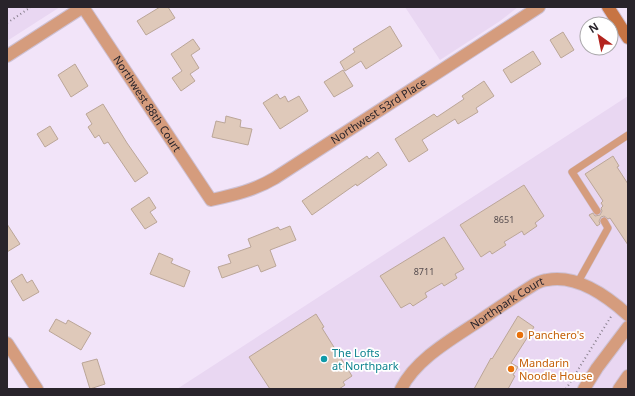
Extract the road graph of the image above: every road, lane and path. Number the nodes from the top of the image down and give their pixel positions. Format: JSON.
{"nodes":[{"id":1,"x":31,"y":7,"type":"edge"},
{"id":2,"x":83,"y":7,"type":"edge"},
{"id":3,"x":539,"y":7,"type":"edge"},
{"id":4,"x":608,"y":7,"type":"edge"},
{"id":5,"x":7,"y":23,"type":"edge"},
{"id":6,"x":628,"y":38,"type":"edge"},
{"id":7,"x":7,"y":56,"type":"edge"},
{"id":8,"x":628,"y":135,"type":"edge"},
{"id":9,"x":211,"y":200,"type":"joint"},
{"id":10,"x":597,"y":211,"type":"dead end"},
{"id":11,"x":604,"y":221,"type":"dead end"},
{"id":12,"x":578,"y":282,"type":"junction"},
{"id":13,"x":618,"y":306,"type":"junction"},
{"id":14,"x":628,"y":315,"type":"edge"},
{"id":15,"x":628,"y":327,"type":"edge"},
{"id":16,"x":7,"y":343,"type":"edge"},
{"id":17,"x":628,"y":376,"type":"edge"},
{"id":18,"x":37,"y":389,"type":"edge"},
{"id":19,"x":402,"y":389,"type":"edge"},
{"id":20,"x":566,"y":389,"type":"edge"},
{"id":21,"x":584,"y":389,"type":"edge"},
{"id":22,"x":619,"y":389,"type":"edge"}],
"edges":[{"from":1,"to":5,"type":"path"},
{"from":2,"to":7,"type":"street"},
{"from":2,"to":9,"type":"street","name":"Northwest 88th Court"},
{"from":3,"to":9,"type":"street","name":"Northwest 53rd Place"},
{"from":4,"to":6,"type":"main road"},
{"from":8,"to":10,"type":"lane"},
{"from":11,"to":12,"type":"lane"},
{"from":12,"to":13,"type":"street","name":"Northpark Court"},
{"from":12,"to":19,"type":"street","name":"Northpark Court"},
{"from":13,"to":14,"type":"street","name":"Northpark Court"},
{"from":13,"to":20,"type":"path"},
{"from":15,"to":21,"type":"street"},
{"from":16,"to":18,"type":"street"},
{"from":17,"to":22,"type":"street"}]}
